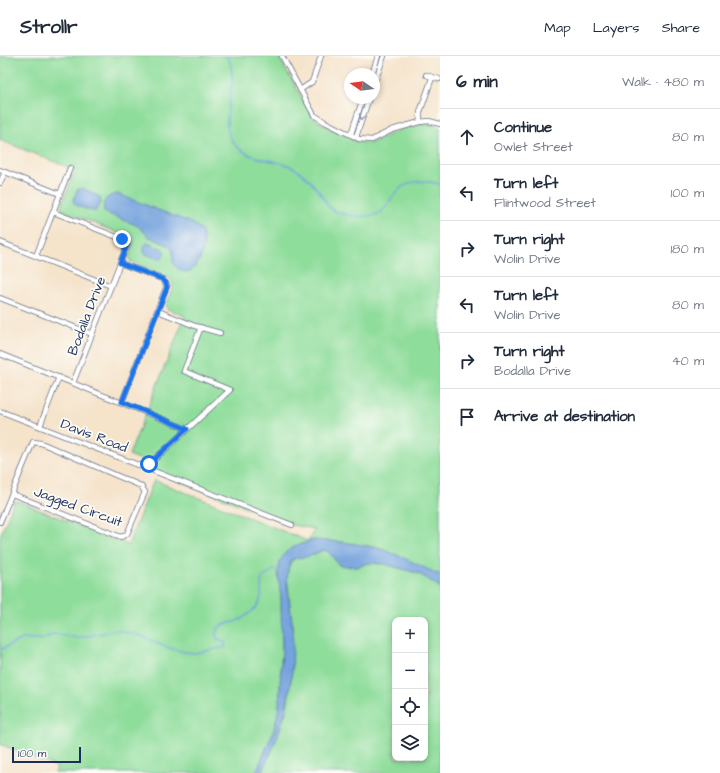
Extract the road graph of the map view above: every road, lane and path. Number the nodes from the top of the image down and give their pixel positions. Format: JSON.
{"nodes":[{"id":1,"x":282,"y":56,"type":"edge"},
{"id":2,"x":321,"y":56,"type":"edge"},
{"id":3,"x":378,"y":56,"type":"edge"},
{"id":4,"x":384,"y":56,"type":"edge"},
{"id":5,"x":374,"y":68,"type":"edge"},
{"id":6,"x":380,"y":68,"type":"edge"},
{"id":7,"x":426,"y":75,"type":"dead end"},
{"id":8,"x":432,"y":78,"type":"junction"},
{"id":9,"x":439,"y":79,"type":"dead end"},
{"id":10,"x":300,"y":90,"type":"junction"},
{"id":11,"x":361,"y":104,"type":"edge"},
{"id":12,"x":366,"y":104,"type":"edge"},
{"id":13,"x":420,"y":122,"type":"junction"},
{"id":14,"x":440,"y":124,"type":"edge"},
{"id":15,"x":351,"y":134,"type":"junction"},
{"id":16,"x":356,"y":137,"type":"junction"},
{"id":17,"x":70,"y":168,"type":"dead end"},
{"id":18,"x":2,"y":171,"type":"edge"},
{"id":19,"x":0,"y":183,"type":"edge"},
{"id":20,"x":60,"y":194,"type":"junction"},
{"id":21,"x":53,"y":212,"type":"junction"},
{"id":22,"x":0,"y":242,"type":"edge"},
{"id":23,"x":36,"y":256,"type":"junction"},
{"id":24,"x":120,"y":263,"type":"junction"},
{"id":25,"x":111,"y":286,"type":"junction"},
{"id":26,"x":0,"y":298,"type":"edge"},
{"id":27,"x":158,"y":311,"type":"junction"},
{"id":28,"x":201,"y":327,"type":"junction"},
{"id":29,"x":220,"y":333,"type":"dead end"},
{"id":30,"x":92,"y":334,"type":"junction"},
{"id":31,"x":0,"y":354,"type":"edge"},
{"id":32,"x":59,"y":377,"type":"junction"},
{"id":33,"x":73,"y":383,"type":"junction"},
{"id":34,"x":122,"y":402,"type":"junction"},
{"id":35,"x":0,"y":411,"type":"edge"},
{"id":36,"x":40,"y":426,"type":"junction"},
{"id":37,"x":187,"y":429,"type":"junction"},
{"id":38,"x":145,"y":468,"type":"junction"},
{"id":39,"x":12,"y":494,"type":"junction"},
{"id":40,"x":0,"y":522,"type":"edge"},
{"id":41,"x":292,"y":525,"type":"dead end"}],
"edges":[{"from":1,"to":10,"type":"street"},
{"from":2,"to":10,"type":"street"},
{"from":3,"to":5,"type":"street"},
{"from":4,"to":6,"type":"street"},
{"from":7,"to":8,"type":"street"},
{"from":8,"to":9,"type":"street"},
{"from":8,"to":13,"type":"street"},
{"from":10,"to":15,"type":"street"},
{"from":11,"to":15,"type":"street"},
{"from":12,"to":16,"type":"street","one_way":true},
{"from":13,"to":14,"type":"street"},
{"from":13,"to":16,"type":"street"},
{"from":15,"to":16,"type":"street"},
{"from":17,"to":20,"type":"street"},
{"from":18,"to":19,"type":"street"},
{"from":18,"to":20,"type":"street"},
{"from":20,"to":21,"type":"street"},
{"from":21,"to":23,"type":"street"},
{"from":21,"to":24,"type":"street","name":"Bodalla Drive"},
{"from":22,"to":23,"type":"street"},
{"from":23,"to":25,"type":"street"},
{"from":24,"to":25,"type":"street","name":"Bodalla Drive"},
{"from":24,"to":27,"type":"street"},
{"from":25,"to":30,"type":"street","name":"Bodalla Drive"},
{"from":26,"to":30,"type":"street"},
{"from":27,"to":28,"type":"street"},
{"from":27,"to":34,"type":"street"},
{"from":28,"to":29,"type":"street"},
{"from":28,"to":37,"type":"street"},
{"from":30,"to":33,"type":"street","name":"Bodalla Drive"},
{"from":31,"to":32,"type":"street"},
{"from":32,"to":33,"type":"street"},
{"from":32,"to":36,"type":"street"},
{"from":33,"to":34,"type":"street"},
{"from":34,"to":37,"type":"street"},
{"from":35,"to":36,"type":"street","name":"Davis Road"},
{"from":36,"to":38,"type":"street","name":"Davis Road"},
{"from":37,"to":38,"type":"street"},
{"from":38,"to":41,"type":"street","name":"Davis Road"},
{"from":39,"to":39,"type":"street","name":"Jagged Circuit"},
{"from":39,"to":40,"type":"street","name":"Jagged Circuit"}]}
